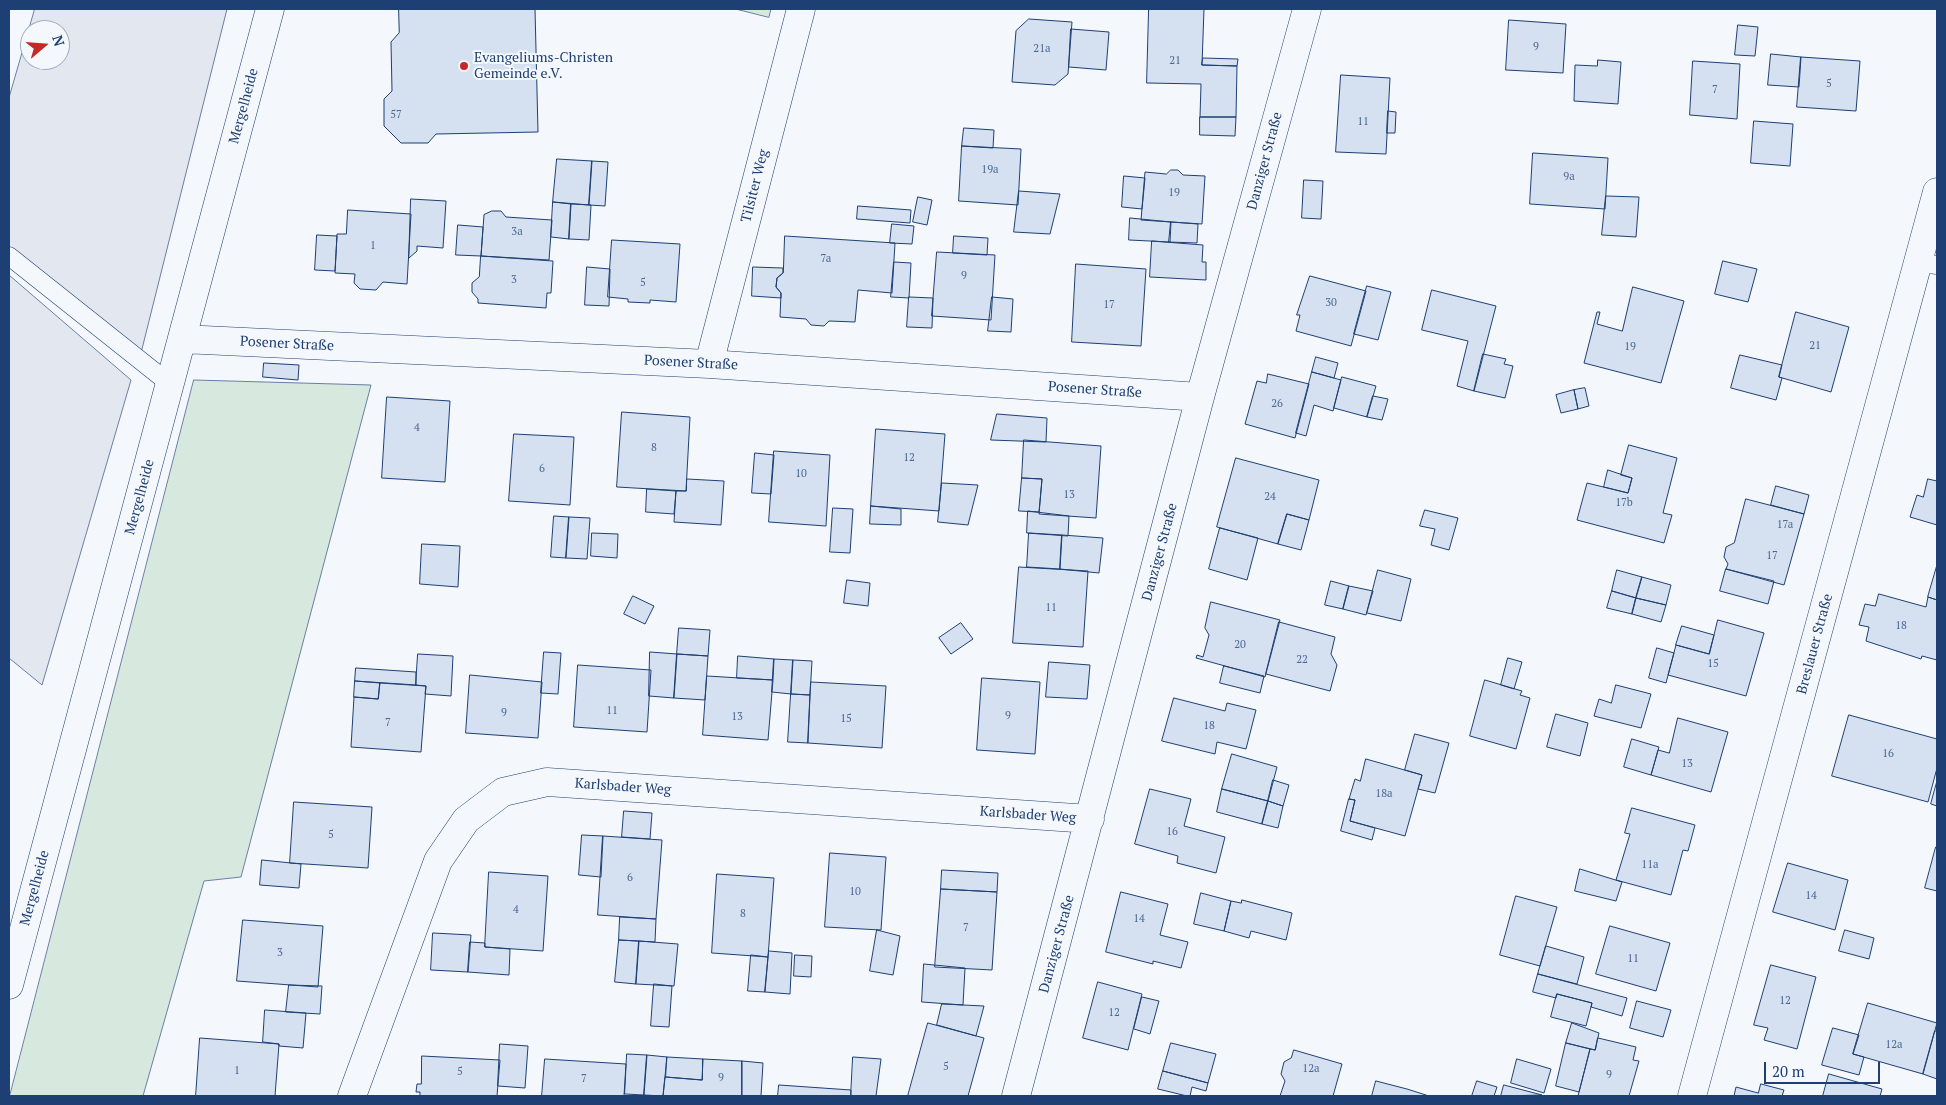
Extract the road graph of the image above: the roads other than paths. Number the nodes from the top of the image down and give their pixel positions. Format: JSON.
{"nodes":[{"id":1,"x":270,"y":9,"type":"edge"},
{"id":2,"x":801,"y":9,"type":"edge"},
{"id":3,"x":1307,"y":9,"type":"edge"},
{"id":4,"x":1937,"y":192,"type":"edge"},
{"id":5,"x":9,"y":256,"type":"edge"},
{"id":6,"x":1928,"y":264,"type":"edge"},
{"id":7,"x":182,"y":339,"type":"junction"},
{"id":8,"x":709,"y":364,"type":"junction"},
{"id":9,"x":170,"y":384,"type":"junction"},
{"id":10,"x":1200,"y":397,"type":"junction"},
{"id":11,"x":1090,"y":819,"type":"junction"},
{"id":12,"x":9,"y":985,"type":"edge"},
{"id":13,"x":352,"y":1096,"type":"edge"},
{"id":14,"x":1016,"y":1096,"type":"edge"},
{"id":15,"x":1692,"y":1096,"type":"edge"}],
"edges":[{"from":1,"to":7,"type":"street","name":"Mergelheide"},
{"from":2,"to":8,"type":"street","name":"Tilsiter Weg"},
{"from":3,"to":10,"type":"street","name":"Danziger Straße"},
{"from":4,"to":6,"type":"street","name":"Breslauer Straße"},
{"from":5,"to":9,"type":"lane"},
{"from":6,"to":15,"type":"street","name":"Breslauer Straße"},
{"from":7,"to":8,"type":"street","name":"Posener Straße"},
{"from":7,"to":9,"type":"street","name":"Mergelheide"},
{"from":8,"to":10,"type":"street","name":"Posener Straße"},
{"from":9,"to":12,"type":"street","name":"Mergelheide"},
{"from":10,"to":11,"type":"street","name":"Danziger Straße"},
{"from":11,"to":13,"type":"street","name":"Karlsbader Weg"},
{"from":11,"to":14,"type":"street","name":"Danziger Straße"}]}
